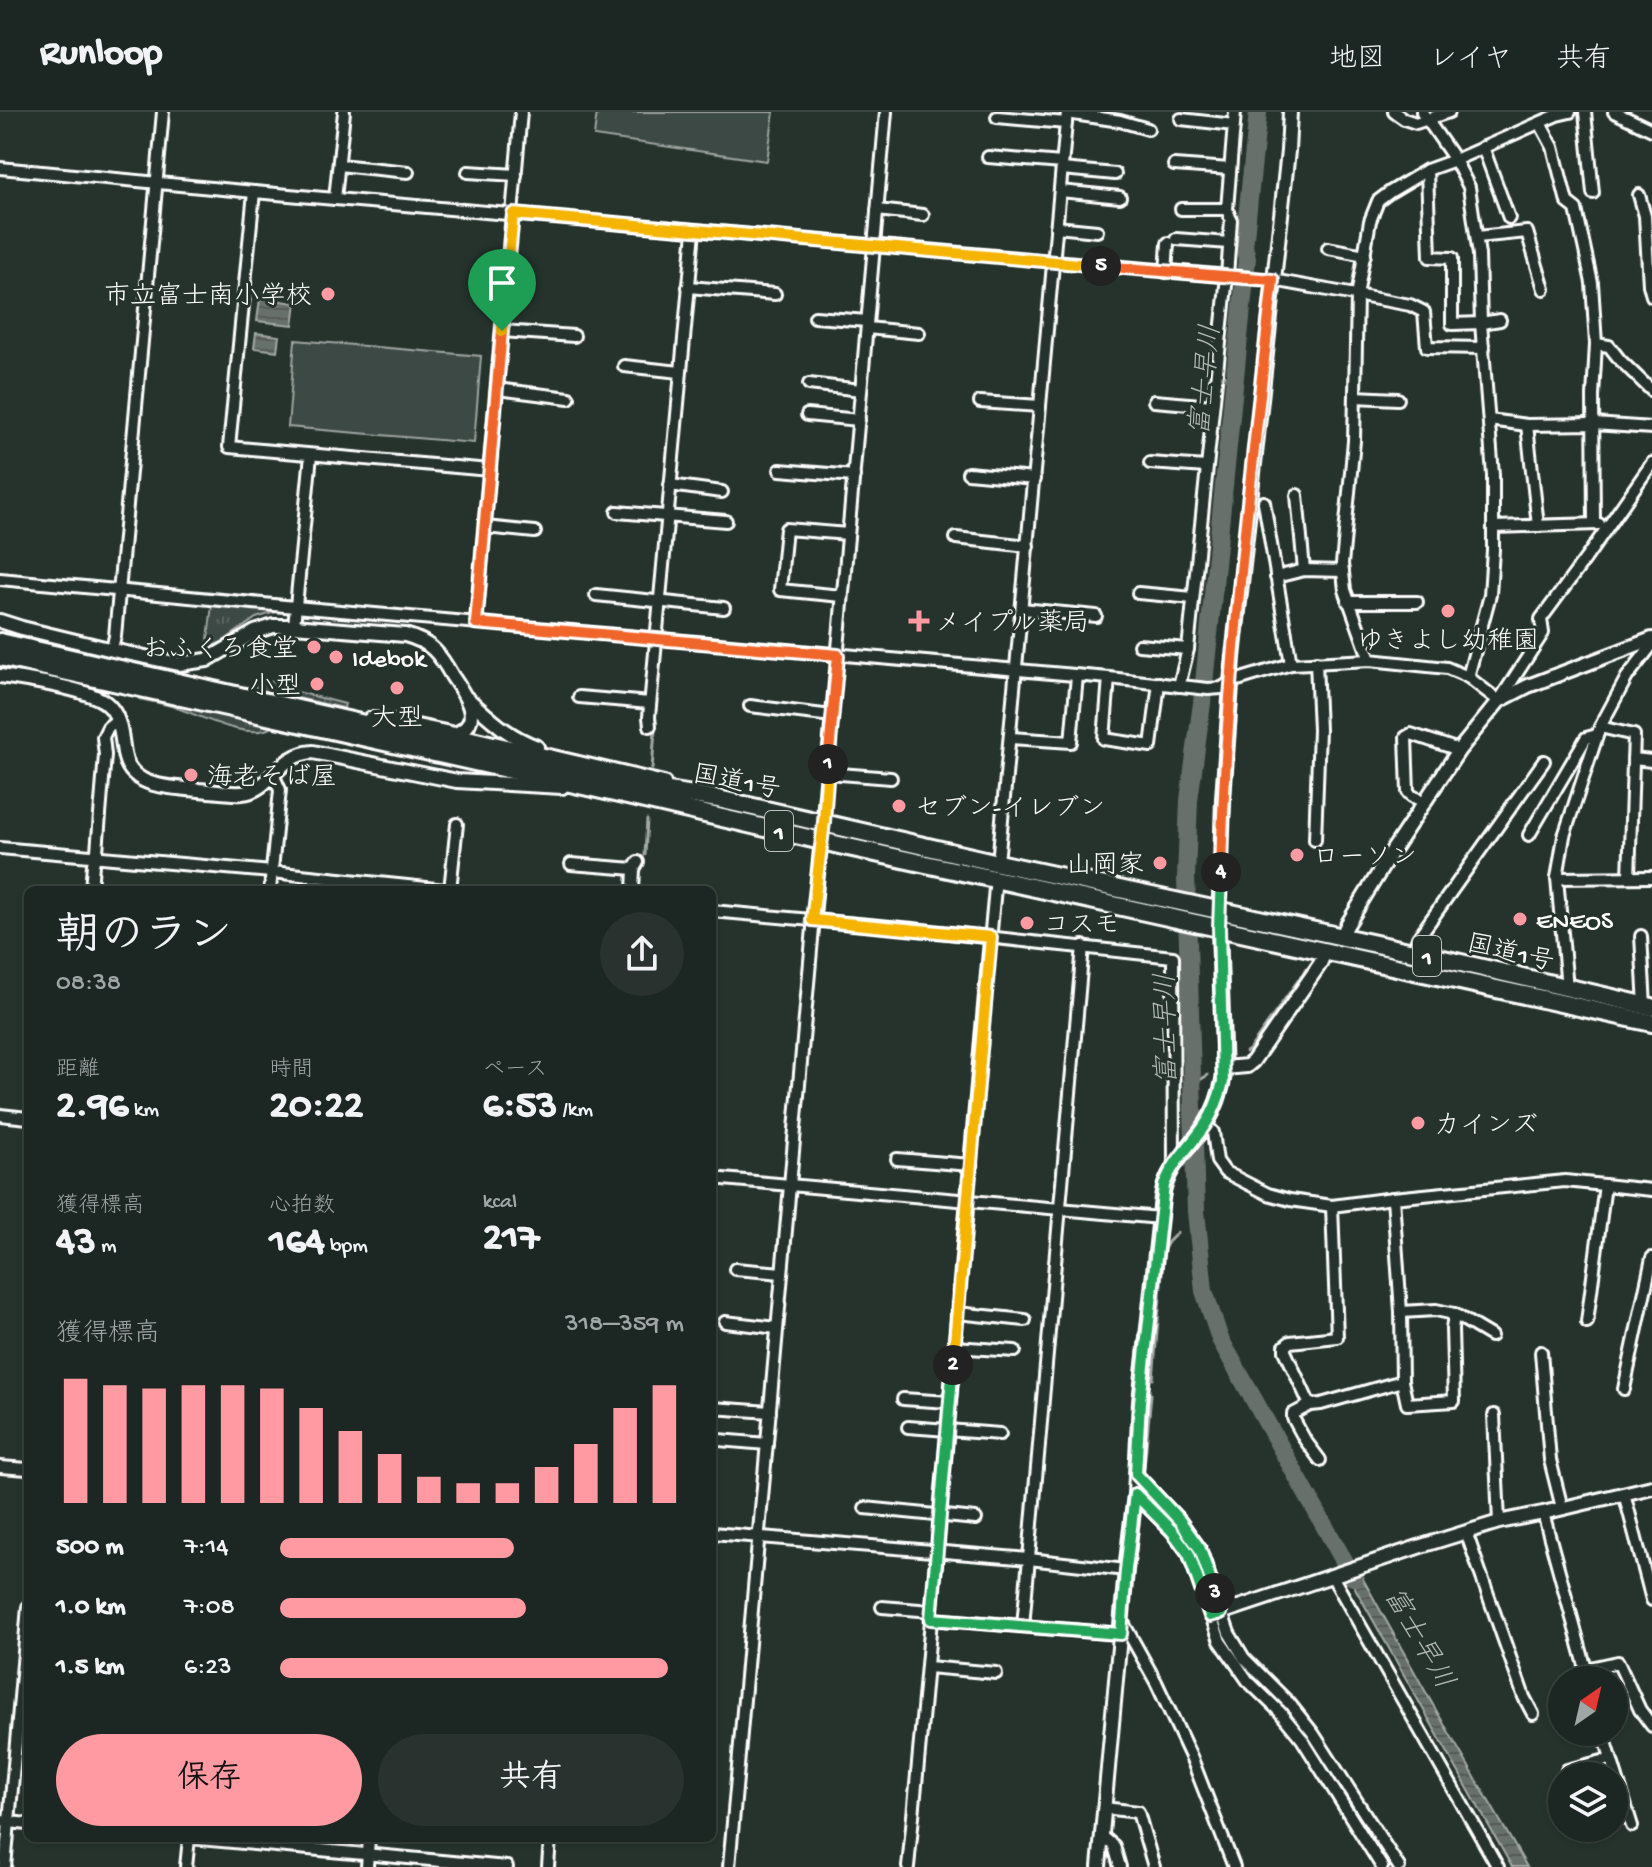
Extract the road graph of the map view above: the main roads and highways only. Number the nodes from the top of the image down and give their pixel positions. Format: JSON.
{"nodes":[{"id":1,"x":0,"y":642,"type":"edge"},
{"id":2,"x":0,"y":657,"type":"edge"},
{"id":3,"x":997,"y":870,"type":"junction"},
{"id":4,"x":1201,"y":915,"type":"junction"},
{"id":5,"x":1649,"y":1007,"type":"edge"},
{"id":6,"x":1652,"y":1023,"type":"edge"}],
"edges":[{"from":1,"to":3,"type":"highway","name":"国道1号","number":"1"},
{"from":2,"to":3,"type":"highway","name":"国道1号","number":"1"},
{"from":3,"to":4,"type":"highway","name":"国道1号","number":"1"},
{"from":3,"to":4,"type":"highway","name":"国道1号","number":"1"},
{"from":4,"to":5,"type":"highway","name":"国道1号","number":"1"},
{"from":4,"to":6,"type":"highway","name":"国道1号","number":"1"}]}
